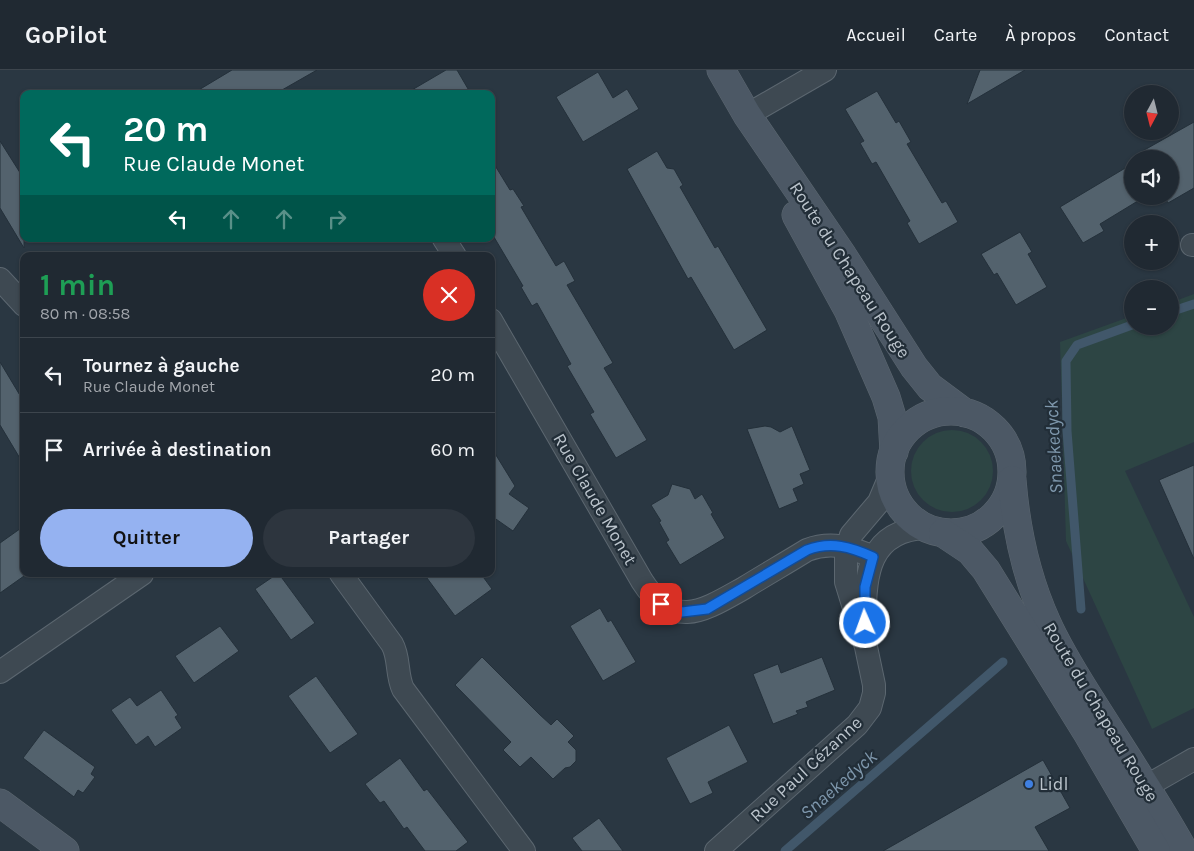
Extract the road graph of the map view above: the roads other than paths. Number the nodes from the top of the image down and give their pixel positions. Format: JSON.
{"nodes":[{"id":1,"x":721,"y":70,"type":"edge"},
{"id":2,"x":825,"y":70,"type":"edge"},
{"id":3,"x":747,"y":115,"type":"junction"},
{"id":4,"x":0,"y":279,"type":"edge"},
{"id":5,"x":20,"y":301,"type":"edge"},
{"id":6,"x":495,"y":327,"type":"edge"},
{"id":7,"x":966,"y":413,"type":"junction"},
{"id":8,"x":892,"y":464,"type":"junction"},
{"id":9,"x":1012,"y":480,"type":"junction"},
{"id":10,"x":934,"y":530,"type":"junction"},
{"id":11,"x":847,"y":546,"type":"junction"},
{"id":12,"x":873,"y":557,"type":"junction"},
{"id":13,"x":138,"y":577,"type":"edge"},
{"id":14,"x":343,"y":577,"type":"edge"},
{"id":15,"x":866,"y":647,"type":"junction"},
{"id":16,"x":0,"y":672,"type":"edge"},
{"id":17,"x":1194,"y":759,"type":"edge"},
{"id":18,"x":1136,"y":792,"type":"junction"},
{"id":19,"x":0,"y":803,"type":"edge"},
{"id":20,"x":0,"y":823,"type":"edge"},
{"id":21,"x":38,"y":851,"type":"edge"},
{"id":22,"x":65,"y":851,"type":"edge"},
{"id":23,"x":524,"y":851,"type":"edge"},
{"id":24,"x":716,"y":851,"type":"edge"},
{"id":25,"x":1156,"y":851,"type":"edge"},
{"id":26,"x":1184,"y":851,"type":"edge"}],
"edges":[{"from":1,"to":3,"type":"street","name":"Route du Chapeau Rouge"},
{"from":2,"to":3,"type":"street"},
{"from":3,"to":7,"type":"street","name":"Route du Chapeau Rouge"},
{"from":3,"to":8,"type":"street","name":"Route du Chapeau Rouge"},
{"from":4,"to":5,"type":"street"},
{"from":6,"to":11,"type":"street","name":"Rue Claude Monet"},
{"from":7,"to":8,"type":"street"},
{"from":7,"to":9,"type":"street"},
{"from":8,"to":10,"type":"street"},
{"from":8,"to":11,"type":"street","name":"Rue Paul Cézanne"},
{"from":9,"to":10,"type":"street"},
{"from":9,"to":18,"type":"street","name":"Route du Chapeau Rouge"},
{"from":10,"to":12,"type":"street","name":"Rue Paul Cézanne"},
{"from":10,"to":18,"type":"street","name":"Route du Chapeau Rouge"},
{"from":11,"to":12,"type":"street","name":"Rue Claude Monet"},
{"from":11,"to":15,"type":"street","name":"Rue Paul Cézanne"},
{"from":12,"to":15,"type":"street","name":"Rue Paul Cézanne"},
{"from":13,"to":16,"type":"street"},
{"from":14,"to":23,"type":"street"},
{"from":15,"to":24,"type":"street","name":"Rue Paul Cézanne"},
{"from":17,"to":18,"type":"street"},
{"from":18,"to":25,"type":"street","name":"Route du Chapeau Rouge"},
{"from":18,"to":26,"type":"street","name":"Route du Chapeau Rouge"},
{"from":19,"to":22,"type":"street"},
{"from":20,"to":21,"type":"street"}]}
